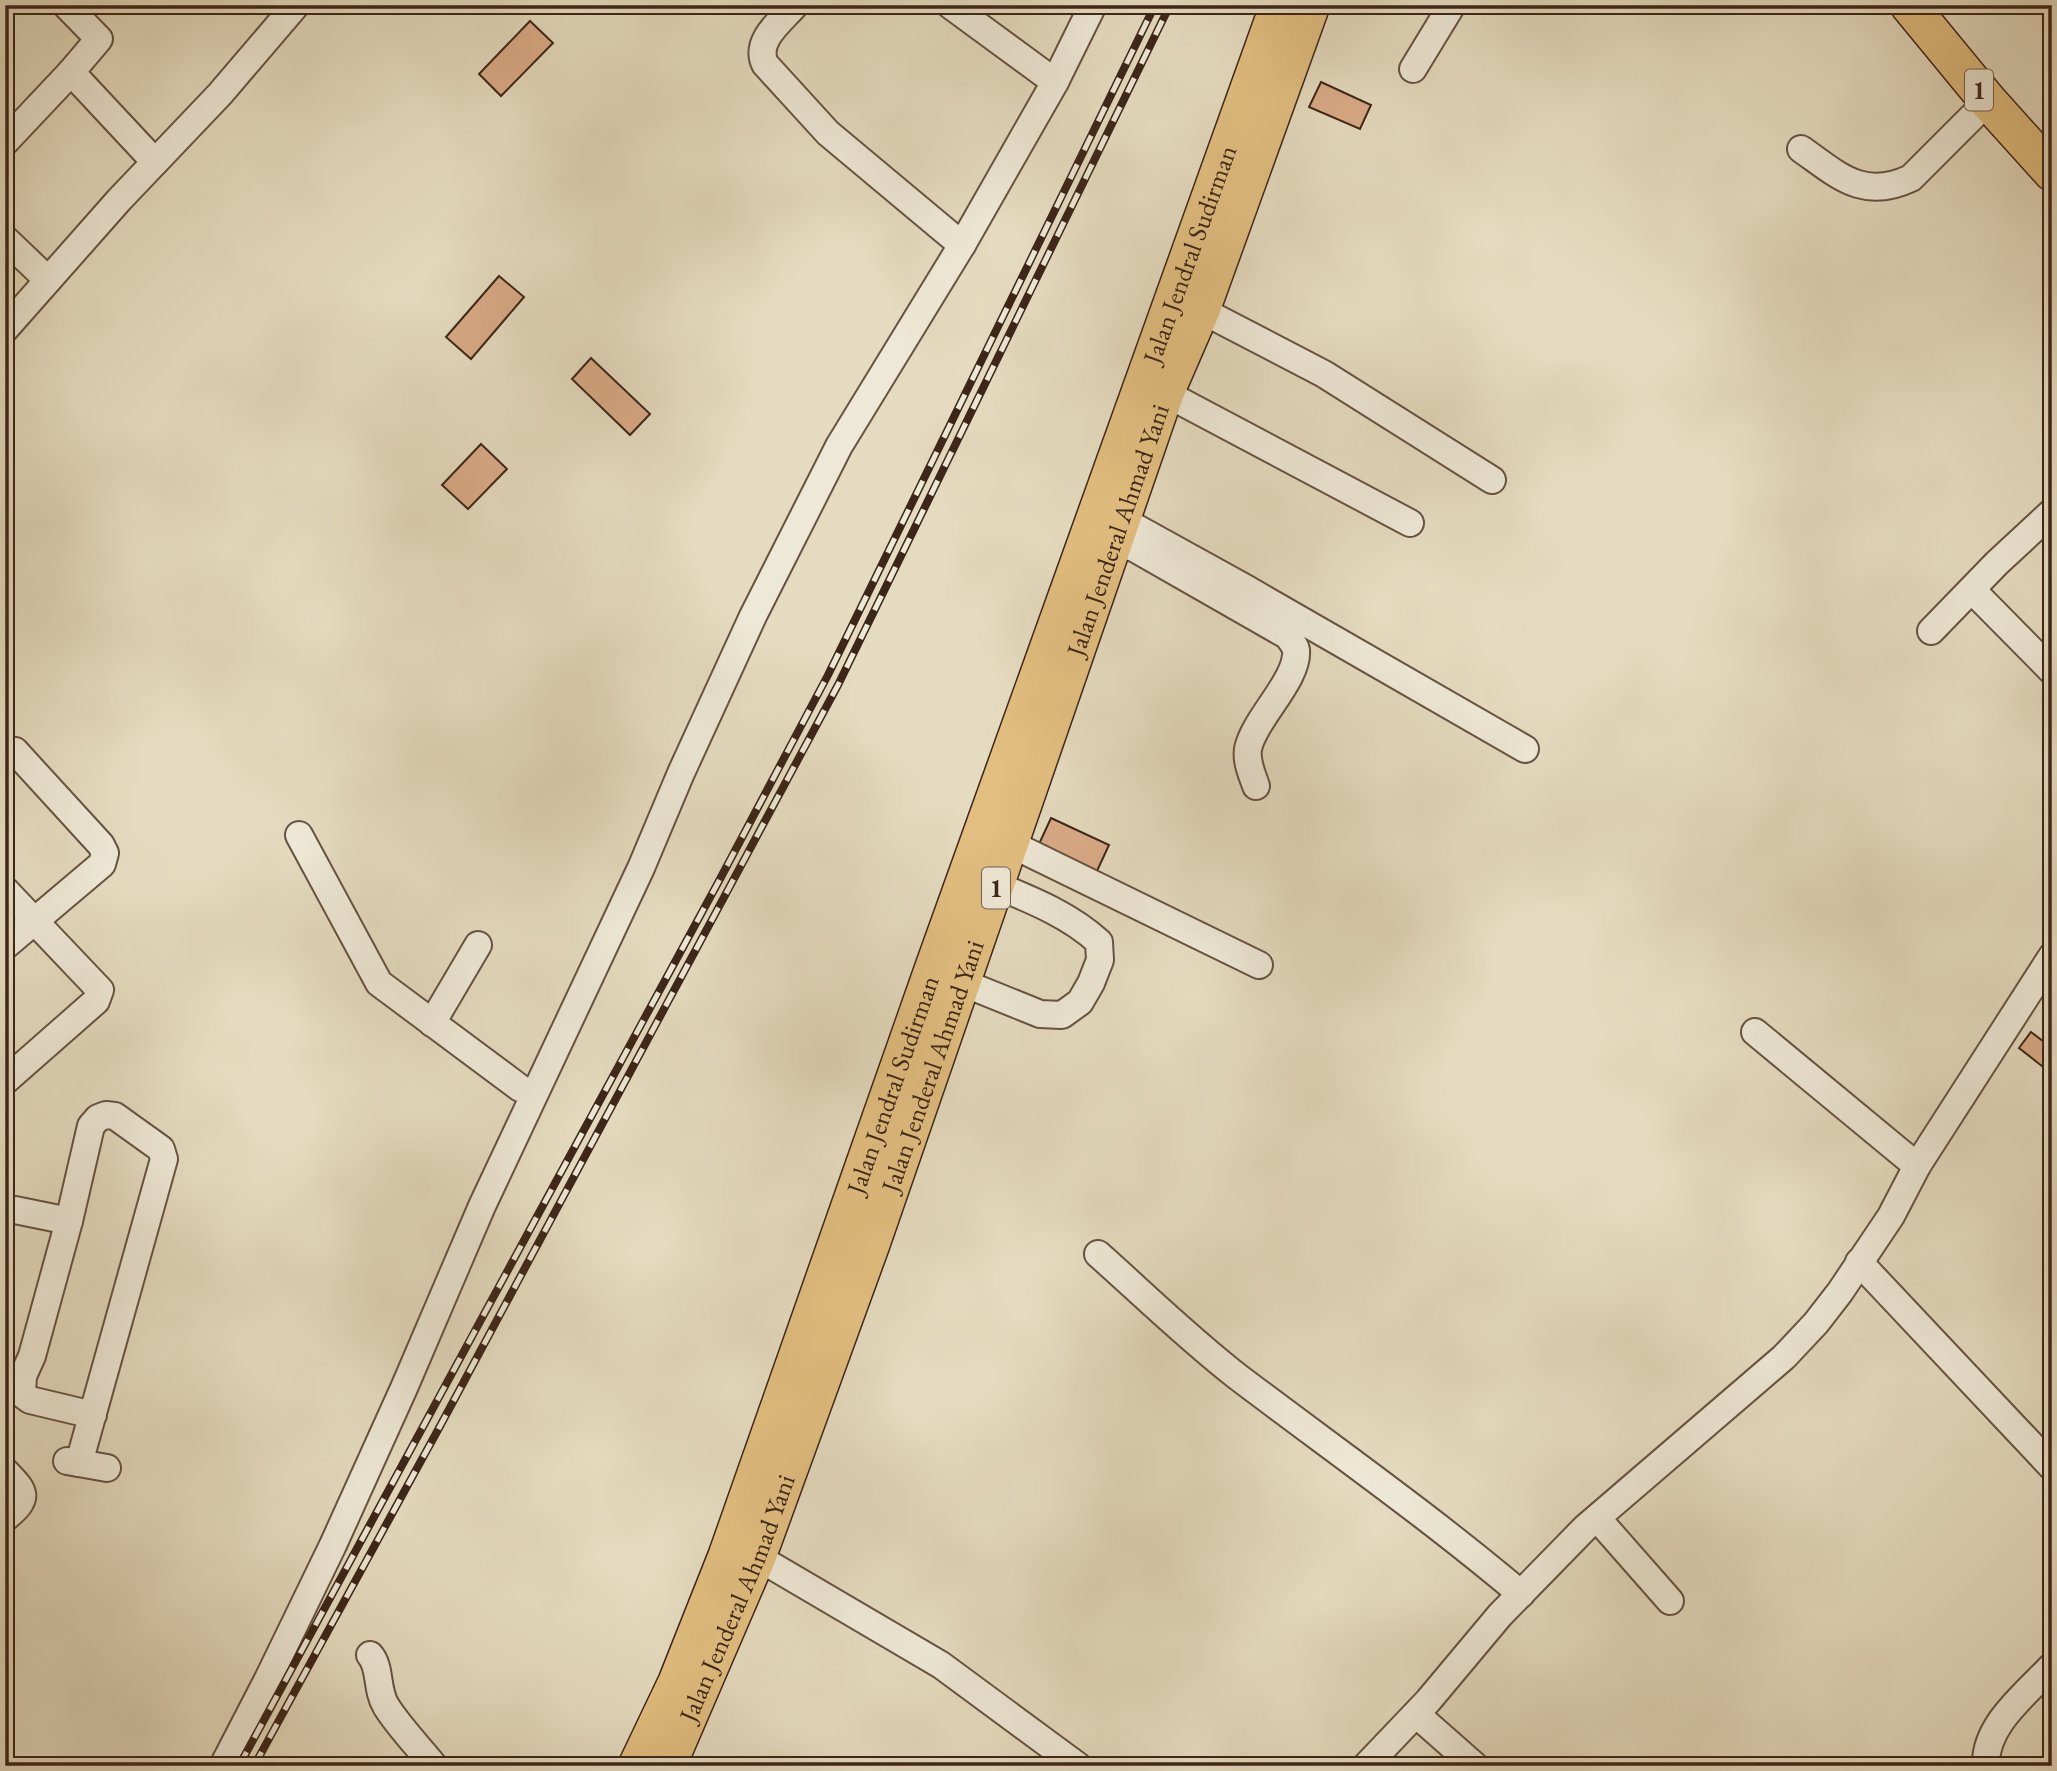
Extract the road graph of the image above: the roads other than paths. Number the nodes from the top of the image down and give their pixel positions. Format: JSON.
{"nodes":[{"id":1,"x":66,"y":5,"type":"edge"},
{"id":2,"x":296,"y":5,"type":"edge"},
{"id":3,"x":795,"y":5,"type":"edge"},
{"id":4,"x":950,"y":5,"type":"edge"},
{"id":5,"x":1093,"y":5,"type":"edge"},
{"id":6,"x":1279,"y":5,"type":"edge"},
{"id":7,"x":1311,"y":5,"type":"edge"},
{"id":8,"x":1452,"y":5,"type":"edge"},
{"id":9,"x":1909,"y":5,"type":"edge"},
{"id":10,"x":1413,"y":69,"type":"dead end"},
{"id":11,"x":71,"y":72,"type":"junction"},
{"id":12,"x":1055,"y":82,"type":"junction"},
{"id":13,"x":1989,"y":101,"type":"junction"},
{"id":14,"x":5,"y":142,"type":"edge"},
{"id":15,"x":1801,"y":149,"type":"dead end"},
{"id":16,"x":155,"y":162,"type":"junction"},
{"id":17,"x":2052,"y":172,"type":"edge"},
{"id":18,"x":5,"y":239,"type":"edge"},
{"id":19,"x":962,"y":245,"type":"junction"},
{"id":20,"x":48,"y":280,"type":"junction"},
{"id":21,"x":1201,"y":310,"type":"junction"},
{"id":22,"x":5,"y":329,"type":"edge"},
{"id":23,"x":1165,"y":393,"type":"junction"},
{"id":24,"x":1492,"y":480,"type":"dead end"},
{"id":25,"x":2052,"y":512,"type":"edge"},
{"id":26,"x":1410,"y":523,"type":"dead end"},
{"id":27,"x":1119,"y":531,"type":"junction"},
{"id":28,"x":1972,"y":590,"type":"junction"},
{"id":29,"x":1931,"y":631,"type":"dead end"},
{"id":30,"x":2052,"y":671,"type":"edge"},
{"id":31,"x":1525,"y":749,"type":"dead end"},
{"id":32,"x":5,"y":750,"type":"edge"},
{"id":33,"x":1256,"y":786,"type":"dead end"},
{"id":34,"x":299,"y":835,"type":"dead end"},
{"id":35,"x":1011,"y":844,"type":"junction"},
{"id":36,"x":982,"y":879,"type":"junction"},
{"id":37,"x":5,"y":890,"type":"edge"},
{"id":38,"x":33,"y":921,"type":"junction"},
{"id":39,"x":478,"y":945,"type":"dead end"},
{"id":40,"x":5,"y":946,"type":"edge"},
{"id":41,"x":2052,"y":956,"type":"edge"},
{"id":42,"x":1259,"y":965,"type":"dead end"},
{"id":43,"x":947,"y":977,"type":"junction"},
{"id":44,"x":432,"y":1023,"type":"junction"},
{"id":45,"x":1755,"y":1032,"type":"dead end"},
{"id":46,"x":562,"y":1036,"type":"junction"},
{"id":47,"x":5,"y":1081,"type":"edge"},
{"id":48,"x":520,"y":1088,"type":"junction"},
{"id":49,"x":514,"y":1137,"type":"junction"},
{"id":50,"x":1917,"y":1166,"type":"junction"},
{"id":51,"x":9,"y":1209,"type":"edge"},
{"id":52,"x":69,"y":1221,"type":"junction"},
{"id":53,"x":1098,"y":1254,"type":"dead end"},
{"id":54,"x":1859,"y":1262,"type":"junction"},
{"id":55,"x":93,"y":1415,"type":"junction"},
{"id":56,"x":2052,"y":1467,"type":"edge"},
{"id":57,"x":107,"y":1468,"type":"dead end"},
{"id":58,"x":5,"y":1471,"type":"edge"},
{"id":59,"x":5,"y":1518,"type":"edge"},
{"id":60,"x":1597,"y":1518,"type":"junction"},
{"id":61,"x":757,"y":1557,"type":"junction"},
{"id":62,"x":1521,"y":1594,"type":"junction"},
{"id":63,"x":1670,"y":1601,"type":"dead end"},
{"id":64,"x":370,"y":1655,"type":"dead end"},
{"id":65,"x":2052,"y":1666,"type":"edge"},
{"id":66,"x":1416,"y":1714,"type":"junction"},
{"id":67,"x":223,"y":1766,"type":"edge"},
{"id":68,"x":434,"y":1766,"type":"edge"},
{"id":69,"x":637,"y":1766,"type":"edge"},
{"id":70,"x":667,"y":1766,"type":"edge"},
{"id":71,"x":1078,"y":1766,"type":"edge"},
{"id":72,"x":1366,"y":1766,"type":"edge"},
{"id":73,"x":1475,"y":1766,"type":"edge"},
{"id":74,"x":1986,"y":1766,"type":"edge"}],
"edges":[{"from":1,"to":11,"type":"street"},
{"from":2,"to":16,"type":"street"},
{"from":3,"to":19,"type":"street"},
{"from":4,"to":12,"type":"street"},
{"from":5,"to":12,"type":"street"},
{"from":6,"to":36,"type":"highway","name":"Jalan Jendral Sudirman","number":"1"},
{"from":7,"to":21,"type":"highway","name":"Jalan Jenderal Ahmad Yani","number":"1"},
{"from":8,"to":10,"type":"street"},
{"from":9,"to":13,"type":"highway","number":"1"},
{"from":11,"to":14,"type":"street"},
{"from":11,"to":16,"type":"street"},
{"from":12,"to":19,"type":"street"},
{"from":13,"to":15,"type":"street"},
{"from":13,"to":17,"type":"highway","number":"1"},
{"from":16,"to":20,"type":"street"},
{"from":18,"to":20,"type":"street"},
{"from":19,"to":46,"type":"street"},
{"from":20,"to":22,"type":"street"},
{"from":21,"to":23,"type":"highway","name":"Jalan Jenderal Ahmad Yani","number":"1"},
{"from":21,"to":24,"type":"street"},
{"from":23,"to":26,"type":"street"},
{"from":23,"to":27,"type":"highway","name":"Jalan Jenderal Ahmad Yani","number":"1"},
{"from":25,"to":28,"type":"street"},
{"from":27,"to":31,"type":"street"},
{"from":27,"to":33,"type":"street"},
{"from":27,"to":35,"type":"highway","name":"Jalan Jenderal Ahmad Yani","number":"1"},
{"from":28,"to":29,"type":"street"},
{"from":28,"to":30,"type":"street"},
{"from":32,"to":38,"type":"street"},
{"from":34,"to":44,"type":"street"},
{"from":35,"to":36,"type":"highway","name":"Jalan Jenderal Ahmad Yani","number":"1"},
{"from":35,"to":42,"type":"street"},
{"from":36,"to":43,"type":"highway","name":"Jalan Jendral Sudirman","number":"1"},
{"from":36,"to":43,"type":"street"},
{"from":37,"to":38,"type":"street"},
{"from":38,"to":40,"type":"street"},
{"from":38,"to":47,"type":"street"},
{"from":39,"to":44,"type":"street"},
{"from":41,"to":50,"type":"street"},
{"from":43,"to":61,"type":"highway","name":"Jalan Jenderal Ahmad Yani","number":"1"},
{"from":43,"to":69,"type":"highway","name":"Jalan Jendral Sudirman","number":"1"},
{"from":44,"to":48,"type":"street"},
{"from":45,"to":50,"type":"street"},
{"from":46,"to":48,"type":"street"},
{"from":46,"to":49,"type":"street"},
{"from":48,"to":49,"type":"street"},
{"from":49,"to":67,"type":"street"},
{"from":50,"to":54,"type":"street"},
{"from":51,"to":52,"type":"street"},
{"from":52,"to":55,"type":"street"},
{"from":52,"to":55,"type":"street"},
{"from":53,"to":62,"type":"street"},
{"from":54,"to":56,"type":"street"},
{"from":54,"to":60,"type":"street"},
{"from":55,"to":57,"type":"street"},
{"from":58,"to":59,"type":"street"},
{"from":60,"to":62,"type":"street"},
{"from":60,"to":63,"type":"street"},
{"from":61,"to":70,"type":"highway","name":"Jalan Jenderal Ahmad Yani","number":"1"},
{"from":61,"to":71,"type":"street"},
{"from":62,"to":66,"type":"street"},
{"from":64,"to":68,"type":"street"},
{"from":65,"to":74,"type":"street"},
{"from":66,"to":72,"type":"street"},
{"from":66,"to":73,"type":"street"}]}
